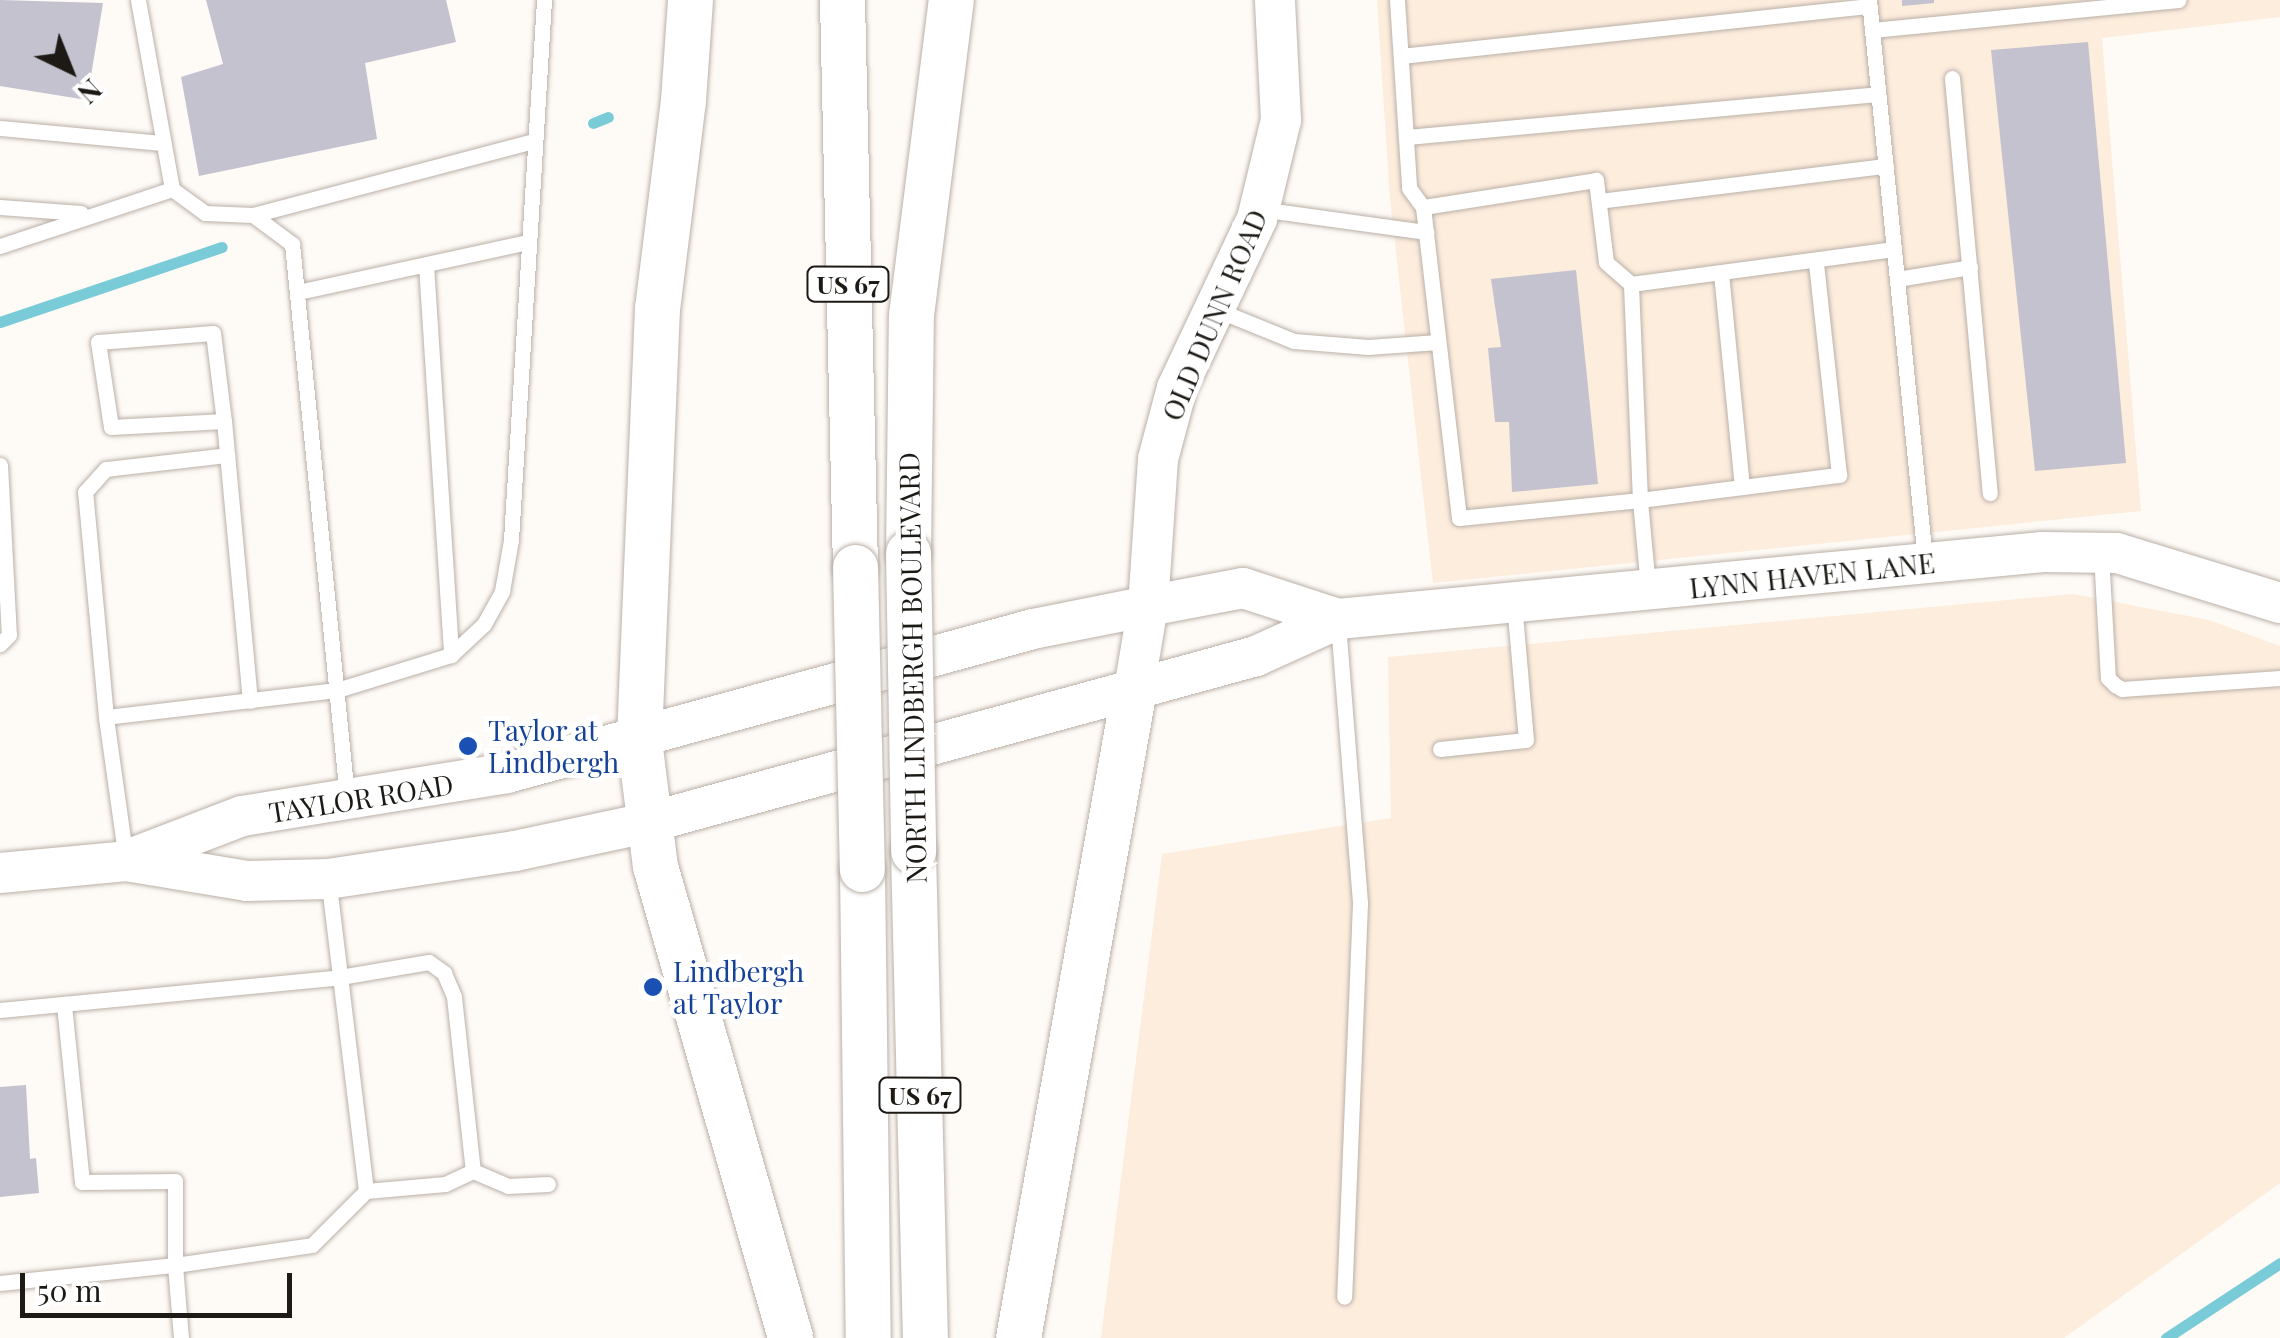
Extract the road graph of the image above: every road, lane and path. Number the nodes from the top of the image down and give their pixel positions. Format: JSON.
{"nodes":[{"id":1,"x":138,"y":0,"type":"edge"},
{"id":2,"x":544,"y":0,"type":"edge"},
{"id":3,"x":690,"y":0,"type":"edge"},
{"id":4,"x":842,"y":0,"type":"edge"},
{"id":5,"x":950,"y":0,"type":"edge"},
{"id":6,"x":1275,"y":0,"type":"edge"},
{"id":7,"x":1398,"y":0,"type":"edge"},
{"id":8,"x":2179,"y":0,"type":"edge"},
{"id":9,"x":1869,"y":3,"type":"edge"},
{"id":10,"x":1872,"y":30,"type":"junction"},
{"id":11,"x":1401,"y":56,"type":"junction"},
{"id":12,"x":1952,"y":78,"type":"dead end"},
{"id":13,"x":1878,"y":94,"type":"junction"},
{"id":14,"x":0,"y":128,"type":"edge"},
{"id":15,"x":1406,"y":137,"type":"junction"},
{"id":16,"x":534,"y":141,"type":"junction"},
{"id":17,"x":162,"y":143,"type":"junction"},
{"id":18,"x":1886,"y":166,"type":"junction"},
{"id":19,"x":172,"y":189,"type":"junction"},
{"id":20,"x":1599,"y":202,"type":"junction"},
{"id":21,"x":1422,"y":206,"type":"junction"},
{"id":22,"x":0,"y":207,"type":"edge"},
{"id":23,"x":1260,"y":209,"type":"junction"},
{"id":24,"x":90,"y":213,"type":"junction"},
{"id":25,"x":254,"y":215,"type":"junction"},
{"id":26,"x":1426,"y":232,"type":"junction"},
{"id":27,"x":528,"y":242,"type":"junction"},
{"id":28,"x":0,"y":246,"type":"edge"},
{"id":29,"x":1894,"y":249,"type":"junction"},
{"id":30,"x":1816,"y":263,"type":"junction"},
{"id":31,"x":426,"y":265,"type":"junction"},
{"id":32,"x":1970,"y":267,"type":"junction"},
{"id":33,"x":1721,"y":274,"type":"junction"},
{"id":34,"x":1897,"y":278,"type":"junction"},
{"id":35,"x":1631,"y":284,"type":"junction"},
{"id":36,"x":298,"y":292,"type":"junction"},
{"id":37,"x":1215,"y":309,"type":"junction"},
{"id":38,"x":1438,"y":342,"type":"junction"},
{"id":39,"x":224,"y":422,"type":"junction"},
{"id":40,"x":227,"y":455,"type":"junction"},
{"id":41,"x":0,"y":465,"type":"edge"},
{"id":42,"x":1742,"y":487,"type":"junction"},
{"id":43,"x":1990,"y":493,"type":"dead end"},
{"id":44,"x":1640,"y":500,"type":"junction"},
{"id":45,"x":2101,"y":552,"type":"junction"},
{"id":46,"x":1925,"y":564,"type":"junction"},
{"id":47,"x":1648,"y":591,"type":"junction"},
{"id":48,"x":2280,"y":602,"type":"edge"},
{"id":49,"x":1514,"y":603,"type":"junction"},
{"id":50,"x":1148,"y":606,"type":"junction"},
{"id":51,"x":1338,"y":618,"type":"junction"},
{"id":52,"x":0,"y":644,"type":"edge"},
{"id":53,"x":452,"y":655,"type":"junction"},
{"id":54,"x":889,"y":668,"type":"joint"},
{"id":55,"x":2280,"y":678,"type":"edge"},
{"id":56,"x":1134,"y":689,"type":"junction"},
{"id":57,"x":337,"y":690,"type":"junction"},
{"id":58,"x":250,"y":701,"type":"junction"},
{"id":59,"x":106,"y":718,"type":"junction"},
{"id":60,"x":639,"y":740,"type":"junction"},
{"id":61,"x":1440,"y":749,"type":"dead end"},
{"id":62,"x":887,"y":758,"type":"joint"},
{"id":63,"x":348,"y":801,"type":"junction"},
{"id":64,"x":647,"y":823,"type":"junction"},
{"id":65,"x":126,"y":861,"type":"junction"},
{"id":66,"x":0,"y":873,"type":"edge"},
{"id":67,"x":328,"y":880,"type":"junction"},
{"id":68,"x":340,"y":976,"type":"junction"},
{"id":69,"x":64,"y":1004,"type":"junction"},
{"id":70,"x":0,"y":1010,"type":"edge"},
{"id":71,"x":473,"y":1170,"type":"junction"},
{"id":72,"x":548,"y":1184,"type":"dead end"},
{"id":73,"x":366,"y":1191,"type":"junction"},
{"id":74,"x":176,"y":1266,"type":"junction"},
{"id":75,"x":0,"y":1283,"type":"edge"},
{"id":76,"x":1344,"y":1298,"type":"dead end"},
{"id":77,"x":181,"y":1338,"type":"edge"},
{"id":78,"x":790,"y":1338,"type":"edge"},
{"id":79,"x":868,"y":1338,"type":"edge"},
{"id":80,"x":924,"y":1338,"type":"edge"},
{"id":81,"x":1018,"y":1338,"type":"edge"}],
"edges":[{"from":1,"to":17,"type":"lane"},
{"from":2,"to":16,"type":"lane"},
{"from":3,"to":60,"type":"main road"},
{"from":4,"to":79,"type":"main road","name":"NORTH LINDBERGH BOULEVARD","number":"US 67","bridge":true},
{"from":5,"to":80,"type":"main road","name":"NORTH LINDBERGH BOULEVARD","number":"US 67","bridge":true},
{"from":6,"to":23,"type":"street","name":"OLD DUNN ROAD"},
{"from":7,"to":11,"type":"lane"},
{"from":8,"to":10,"type":"lane"},
{"from":9,"to":10,"type":"lane"},
{"from":9,"to":11,"type":"lane"},
{"from":10,"to":13,"type":"lane"},
{"from":11,"to":15,"type":"lane"},
{"from":12,"to":32,"type":"lane"},
{"from":13,"to":15,"type":"lane"},
{"from":13,"to":18,"type":"lane"},
{"from":14,"to":17,"type":"lane"},
{"from":15,"to":21,"type":"lane"},
{"from":16,"to":25,"type":"lane"},
{"from":16,"to":27,"type":"lane"},
{"from":17,"to":19,"type":"lane"},
{"from":18,"to":20,"type":"lane"},
{"from":18,"to":29,"type":"lane"},
{"from":19,"to":24,"type":"lane"},
{"from":19,"to":25,"type":"lane"},
{"from":20,"to":21,"type":"lane"},
{"from":20,"to":35,"type":"lane"},
{"from":21,"to":26,"type":"lane"},
{"from":22,"to":24,"type":"lane"},
{"from":23,"to":26,"type":"lane"},
{"from":23,"to":37,"type":"street","name":"OLD DUNN ROAD"},
{"from":24,"to":28,"type":"lane"},
{"from":25,"to":36,"type":"lane"},
{"from":26,"to":38,"type":"lane"},
{"from":27,"to":31,"type":"lane"},
{"from":27,"to":53,"type":"lane"},
{"from":29,"to":30,"type":"lane"},
{"from":29,"to":34,"type":"lane"},
{"from":30,"to":33,"type":"lane"},
{"from":30,"to":42,"type":"lane"},
{"from":31,"to":36,"type":"lane"},
{"from":31,"to":53,"type":"lane"},
{"from":32,"to":34,"type":"lane"},
{"from":32,"to":43,"type":"lane"},
{"from":33,"to":35,"type":"lane"},
{"from":33,"to":42,"type":"lane"},
{"from":34,"to":46,"type":"lane"},
{"from":35,"to":44,"type":"lane"},
{"from":36,"to":57,"type":"lane"},
{"from":37,"to":38,"type":"lane"},
{"from":37,"to":50,"type":"street","name":"OLD DUNN ROAD"},
{"from":38,"to":44,"type":"lane"},
{"from":39,"to":39,"type":"lane"},
{"from":39,"to":40,"type":"lane"},
{"from":40,"to":58,"type":"lane"},
{"from":40,"to":59,"type":"lane"},
{"from":41,"to":52,"type":"lane"},
{"from":42,"to":44,"type":"lane"},
{"from":44,"to":47,"type":"lane"},
{"from":45,"to":46,"type":"street","name":"LYNN HAVEN LANE"},
{"from":45,"to":48,"type":"street","name":"LYNN HAVEN LANE"},
{"from":45,"to":55,"type":"lane"},
{"from":46,"to":47,"type":"street","name":"LYNN HAVEN LANE"},
{"from":47,"to":49,"type":"street","name":"LYNN HAVEN LANE"},
{"from":49,"to":51,"type":"street","name":"LYNN HAVEN LANE"},
{"from":49,"to":61,"type":"lane"},
{"from":50,"to":51,"type":"street","name":"LYNN HAVEN LANE"},
{"from":50,"to":54,"type":"street","name":"LYNN HAVEN LANE"},
{"from":50,"to":56,"type":"street","name":"OLD DUNN ROAD"},
{"from":51,"to":56,"type":"street","name":"LYNN HAVEN LANE"},
{"from":51,"to":76,"type":"lane"},
{"from":53,"to":57,"type":"lane"},
{"from":54,"to":60,"type":"street","name":"TAYLOR ROAD"},
{"from":56,"to":62,"type":"street","name":"LYNN HAVEN LANE"},
{"from":56,"to":81,"type":"main road"},
{"from":57,"to":58,"type":"lane"},
{"from":57,"to":63,"type":"lane"},
{"from":58,"to":59,"type":"lane"},
{"from":59,"to":65,"type":"lane"},
{"from":60,"to":63,"type":"street","name":"TAYLOR ROAD"},
{"from":60,"to":64,"type":"main road"},
{"from":62,"to":64,"type":"street","name":"TAYLOR ROAD"},
{"from":63,"to":65,"type":"street","name":"TAYLOR ROAD"},
{"from":64,"to":67,"type":"street","name":"TAYLOR ROAD"},
{"from":64,"to":78,"type":"main road"},
{"from":65,"to":66,"type":"street","name":"TAYLOR ROAD"},
{"from":65,"to":67,"type":"street","name":"TAYLOR ROAD"},
{"from":67,"to":68,"type":"lane"},
{"from":68,"to":69,"type":"lane"},
{"from":68,"to":71,"type":"lane"},
{"from":68,"to":73,"type":"lane"},
{"from":69,"to":70,"type":"lane"},
{"from":69,"to":74,"type":"lane"},
{"from":71,"to":72,"type":"lane"},
{"from":71,"to":73,"type":"lane"},
{"from":73,"to":74,"type":"lane"},
{"from":74,"to":75,"type":"lane"},
{"from":74,"to":77,"type":"lane"}]}
